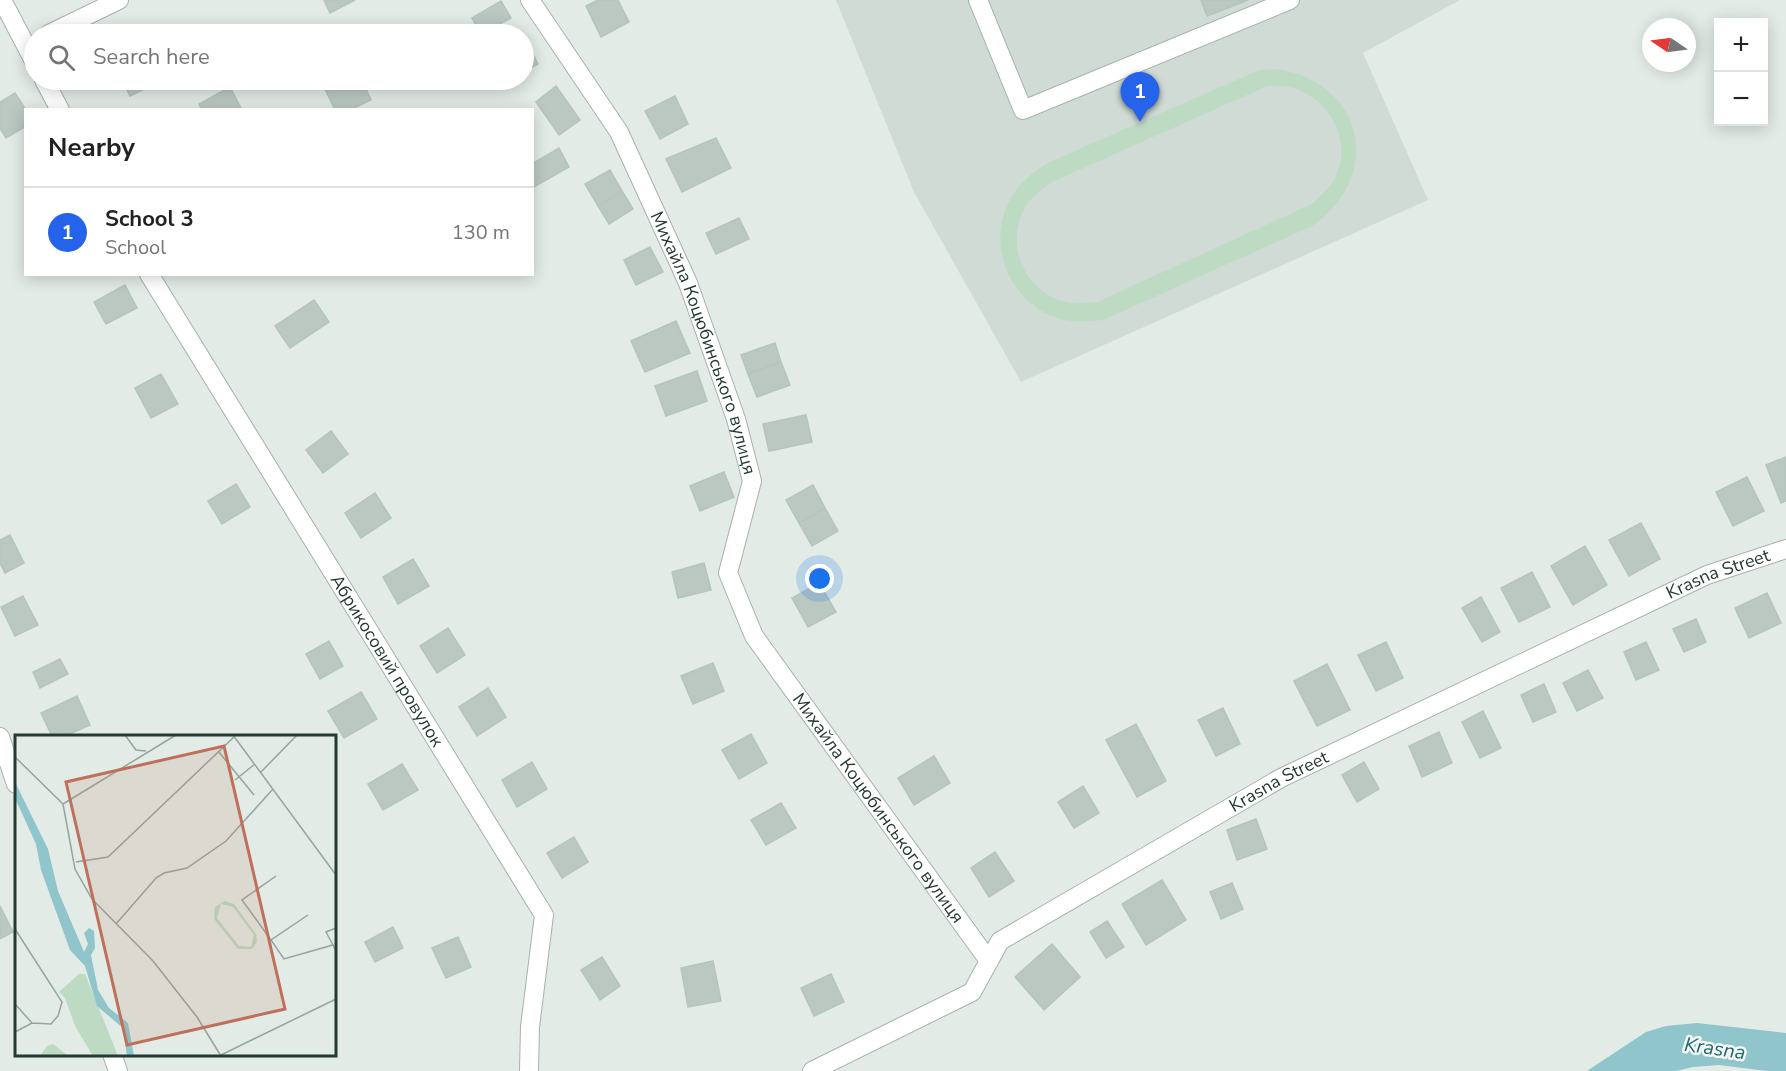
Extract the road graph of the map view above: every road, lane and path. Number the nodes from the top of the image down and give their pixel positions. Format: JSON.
{"nodes":[{"id":1,"x":2,"y":0,"type":"edge"},
{"id":2,"x":119,"y":0,"type":"edge"},
{"id":3,"x":530,"y":0,"type":"edge"},
{"id":4,"x":978,"y":0,"type":"edge"},
{"id":5,"x":1290,"y":0,"type":"edge"},
{"id":6,"x":70,"y":24,"type":"edge"},
{"id":7,"x":24,"y":37,"type":"edge"},
{"id":8,"x":49,"y":90,"type":"edge"},
{"id":9,"x":59,"y":108,"type":"edge"},
{"id":10,"x":150,"y":276,"type":"edge"},
{"id":11,"x":1786,"y":549,"type":"edge"},
{"id":12,"x":0,"y":737,"type":"edge"},
{"id":13,"x":15,"y":781,"type":"edge"},
{"id":14,"x":989,"y":961,"type":"junction"},
{"id":15,"x":113,"y":1056,"type":"edge"},
{"id":16,"x":118,"y":1071,"type":"edge"},
{"id":17,"x":529,"y":1071,"type":"edge"},
{"id":18,"x":812,"y":1071,"type":"edge"}],
"edges":[{"from":1,"to":7,"type":"street"},
{"from":2,"to":6,"type":"street"},
{"from":3,"to":14,"type":"street","name":"Михайла Коцюбинського вулиця"},
{"from":4,"to":5,"type":"street"},
{"from":8,"to":9,"type":"street"},
{"from":10,"to":17,"type":"street","name":"Абрикосовий провулок"},
{"from":11,"to":14,"type":"street","name":"Krasna Street"},
{"from":12,"to":13,"type":"street"},
{"from":14,"to":18,"type":"street","name":"Krasna Street"},
{"from":15,"to":16,"type":"street"}]}
